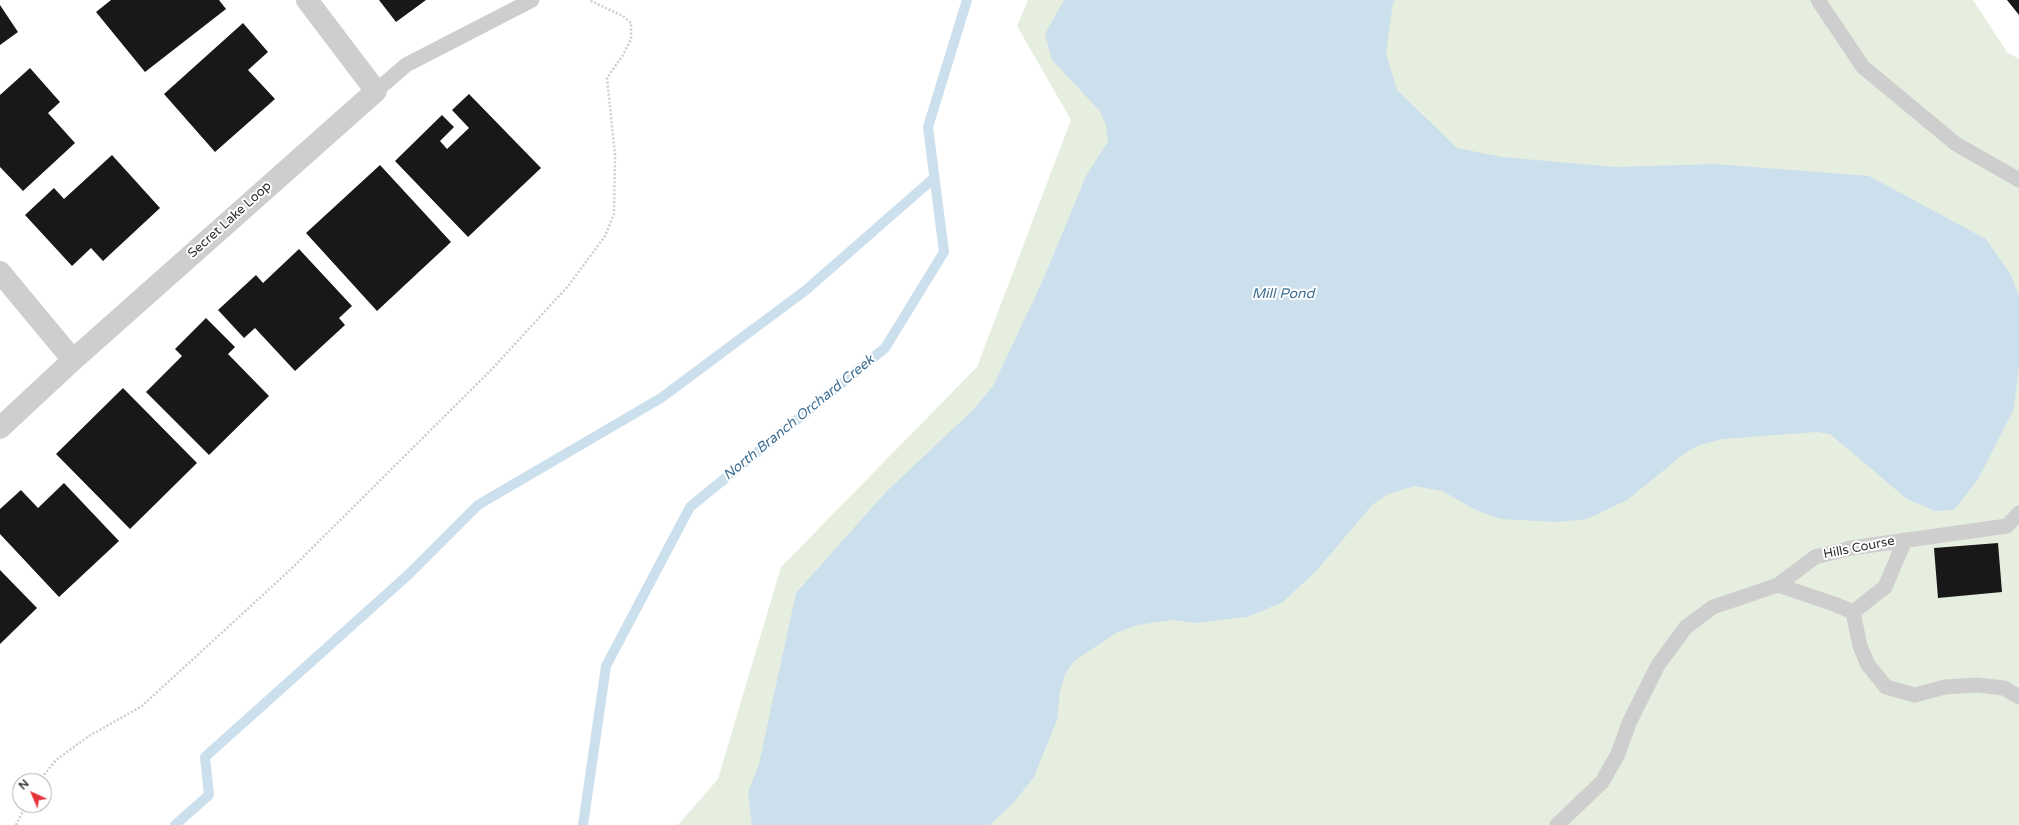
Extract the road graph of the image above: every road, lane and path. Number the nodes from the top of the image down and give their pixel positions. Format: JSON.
{"nodes":[{"id":1,"x":307,"y":0,"type":"edge"},
{"id":2,"x":532,"y":0,"type":"edge"},
{"id":3,"x":589,"y":0,"type":"edge"},
{"id":4,"x":1818,"y":0,"type":"edge"},
{"id":5,"x":376,"y":91,"type":"junction"},
{"id":6,"x":2019,"y":180,"type":"edge"},
{"id":7,"x":0,"y":272,"type":"edge"},
{"id":8,"x":73,"y":360,"type":"junction"},
{"id":9,"x":0,"y":428,"type":"edge"},
{"id":10,"x":2019,"y":513,"type":"edge"},
{"id":11,"x":1905,"y":540,"type":"junction"},
{"id":12,"x":1778,"y":585,"type":"junction"},
{"id":13,"x":1853,"y":612,"type":"junction"},
{"id":14,"x":2019,"y":697,"type":"edge"},
{"id":15,"x":45,"y":773,"type":"edge"},
{"id":16,"x":22,"y":813,"type":"edge"},
{"id":17,"x":16,"y":825,"type":"edge"},
{"id":18,"x":1557,"y":825,"type":"edge"}],
"edges":[{"from":1,"to":5,"type":"street"},
{"from":2,"to":5,"type":"lane"},
{"from":3,"to":15,"type":"path"},
{"from":4,"to":6,"type":"lane"},
{"from":5,"to":8,"type":"street","name":"Secret Lake Loop"},
{"from":7,"to":8,"type":"street"},
{"from":8,"to":9,"type":"street","name":"Secret Lake Loop"},
{"from":10,"to":11,"type":"lane"},
{"from":11,"to":12,"type":"lane","name":"Hills Course"},
{"from":11,"to":13,"type":"lane","name":"Hills Course"},
{"from":12,"to":13,"type":"lane"},
{"from":12,"to":18,"type":"lane","name":"Hills Course"},
{"from":13,"to":14,"type":"lane"},
{"from":16,"to":17,"type":"path"}]}
